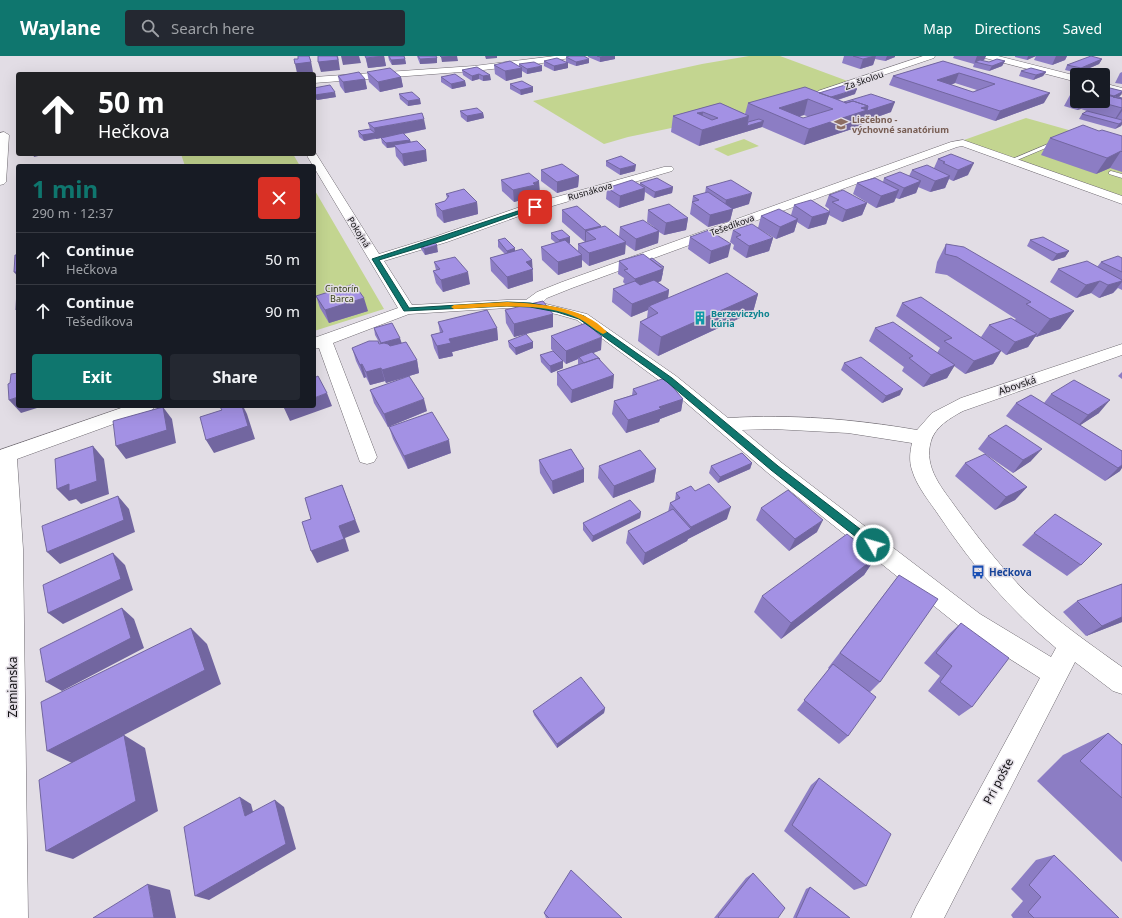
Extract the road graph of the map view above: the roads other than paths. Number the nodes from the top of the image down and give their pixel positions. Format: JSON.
{"nodes":[{"id":1,"x":569,"y":56,"type":"edge"},
{"id":2,"x":931,"y":56,"type":"edge"},
{"id":3,"x":988,"y":56,"type":"edge"},
{"id":4,"x":1070,"y":77,"type":"edge"},
{"id":5,"x":316,"y":80,"type":"edge"},
{"id":6,"x":1110,"y":88,"type":"edge"},
{"id":7,"x":1122,"y":91,"type":"edge"},
{"id":8,"x":808,"y":97,"type":"edge"},
{"id":9,"x":4,"y":135,"type":"dead end"},
{"id":10,"x":1060,"y":141,"type":"edge"},
{"id":11,"x":312,"y":156,"type":"edge"},
{"id":12,"x":1013,"y":160,"type":"junction"},
{"id":13,"x":668,"y":169,"type":"dead end"},
{"id":14,"x":1111,"y":172,"type":"edge"},
{"id":15,"x":1122,"y":176,"type":"edge"},
{"id":16,"x":0,"y":182,"type":"edge"},
{"id":17,"x":1122,"y":200,"type":"edge"},
{"id":18,"x":376,"y":259,"type":"junction"},
{"id":19,"x":530,"y":305,"type":"junction"},
{"id":20,"x":407,"y":310,"type":"junction"},
{"id":21,"x":319,"y":342,"type":"edge"},
{"id":22,"x":1122,"y":350,"type":"edge"},
{"id":23,"x":140,"y":408,"type":"edge"},
{"id":24,"x":724,"y":425,"type":"junction"},
{"id":25,"x":922,"y":438,"type":"junction"},
{"id":26,"x":4,"y":456,"type":"edge"},
{"id":27,"x":367,"y":457,"type":"dead end"},
{"id":28,"x":1071,"y":644,"type":"junction"},
{"id":29,"x":1055,"y":673,"type":"junction"},
{"id":30,"x":1122,"y":682,"type":"edge"},
{"id":31,"x":12,"y":918,"type":"edge"},
{"id":32,"x":927,"y":918,"type":"edge"}],
"edges":[{"from":1,"to":5,"type":"street"},
{"from":2,"to":8,"type":"street","name":"Za školou"},
{"from":3,"to":4,"type":"street"},
{"from":6,"to":7,"type":"street"},
{"from":9,"to":16,"type":"street"},
{"from":10,"to":12,"type":"lane"},
{"from":11,"to":18,"type":"street","name":"Pokojná"},
{"from":12,"to":17,"type":"street"},
{"from":12,"to":19,"type":"street","name":"Tešedíkova"},
{"from":13,"to":18,"type":"street","name":"Rusnákova"},
{"from":14,"to":15,"type":"lane"},
{"from":18,"to":20,"type":"street","name":"Pokojná"},
{"from":19,"to":20,"type":"street"},
{"from":19,"to":24,"type":"street"},
{"from":20,"to":21,"type":"street"},
{"from":21,"to":27,"type":"street"},
{"from":22,"to":25,"type":"street","name":"Abovská"},
{"from":23,"to":26,"type":"street"},
{"from":24,"to":25,"type":"street"},
{"from":24,"to":29,"type":"street"},
{"from":25,"to":28,"type":"street"},
{"from":26,"to":31,"type":"street","name":"Zemianska"},
{"from":28,"to":29,"type":"street","name":"Pri pošte"},
{"from":28,"to":30,"type":"street"},
{"from":29,"to":32,"type":"street","name":"Pri pošte"}]}
